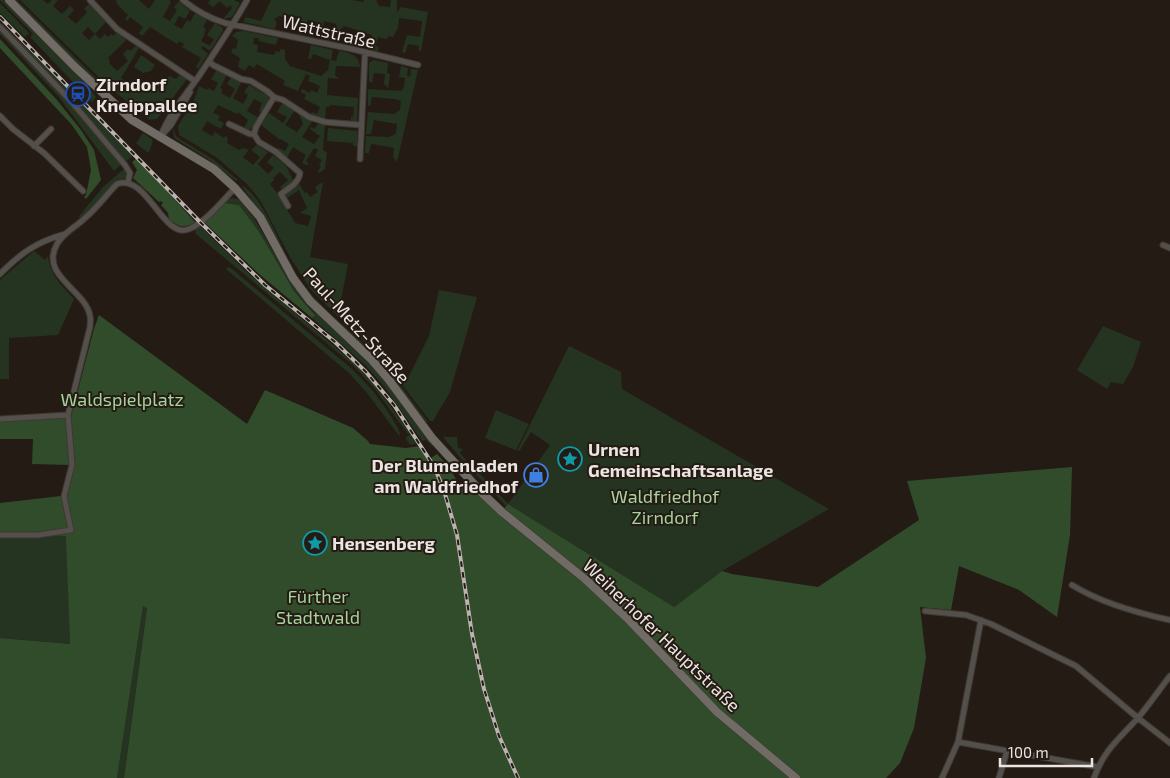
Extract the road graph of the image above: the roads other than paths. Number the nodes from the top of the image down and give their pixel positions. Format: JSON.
{"nodes":[{"id":1,"x":9,"y":0,"type":"edge"},
{"id":2,"x":90,"y":0,"type":"edge"},
{"id":3,"x":183,"y":0,"type":"edge"},
{"id":4,"x":247,"y":0,"type":"edge"},
{"id":5,"x":233,"y":24,"type":"junction"},
{"id":6,"x":0,"y":26,"type":"edge"},
{"id":7,"x":365,"y":52,"type":"junction"},
{"id":8,"x":209,"y":61,"type":"junction"},
{"id":9,"x":418,"y":64,"type":"dead end"},
{"id":10,"x":195,"y":80,"type":"junction"},
{"id":11,"x":274,"y":97,"type":"junction"},
{"id":12,"x":0,"y":116,"type":"edge"},
{"id":13,"x":229,"y":124,"type":"dead end"},
{"id":14,"x":361,"y":125,"type":"junction"},
{"id":15,"x":52,"y":129,"type":"dead end"},
{"id":16,"x":254,"y":134,"type":"junction"},
{"id":17,"x":160,"y":138,"type":"junction"},
{"id":18,"x":34,"y":146,"type":"junction"},
{"id":19,"x":360,"y":159,"type":"dead end"},
{"id":20,"x":128,"y":182,"type":"junction"},
{"id":21,"x":235,"y":188,"type":"junction"},
{"id":22,"x":83,"y":191,"type":"dead end"},
{"id":23,"x":288,"y":206,"type":"dead end"},
{"id":24,"x":65,"y":233,"type":"junction"},
{"id":25,"x":1163,"y":245,"type":"dead end"},
{"id":26,"x":1170,"y":248,"type":"edge"},
{"id":27,"x":0,"y":274,"type":"edge"},
{"id":28,"x":68,"y":415,"type":"junction"},
{"id":29,"x":0,"y":418,"type":"edge"},
{"id":30,"x":443,"y":452,"type":"joint"},
{"id":31,"x":0,"y":535,"type":"edge"},
{"id":32,"x":1072,"y":585,"type":"dead end"},
{"id":33,"x":925,"y":611,"type":"dead end"},
{"id":34,"x":980,"y":620,"type":"junction"},
{"id":35,"x":1170,"y":620,"type":"edge"},
{"id":36,"x":1170,"y":676,"type":"edge"},
{"id":37,"x":1138,"y":718,"type":"junction"},
{"id":38,"x":958,"y":742,"type":"junction"},
{"id":39,"x":1170,"y":743,"type":"edge"},
{"id":40,"x":1007,"y":751,"type":"junction"},
{"id":41,"x":1098,"y":767,"type":"junction"},
{"id":42,"x":796,"y":778,"type":"edge"},
{"id":43,"x":942,"y":778,"type":"edge"},
{"id":44,"x":999,"y":778,"type":"edge"},
{"id":45,"x":1094,"y":778,"type":"edge"}],
"edges":[{"from":1,"to":17,"type":"street","name":"Paul-Metz-Straße"},
{"from":2,"to":10,"type":"street"},
{"from":3,"to":5,"type":"street","name":"Wattstraße"},
{"from":4,"to":5,"type":"street"},
{"from":5,"to":7,"type":"street","name":"Wattstraße"},
{"from":5,"to":8,"type":"street"},
{"from":6,"to":20,"type":"street"},
{"from":7,"to":9,"type":"street","name":"Wattstraße"},
{"from":7,"to":14,"type":"street"},
{"from":8,"to":10,"type":"street"},
{"from":8,"to":11,"type":"street"},
{"from":10,"to":17,"type":"street"},
{"from":11,"to":14,"type":"street"},
{"from":11,"to":16,"type":"street"},
{"from":12,"to":18,"type":"street"},
{"from":13,"to":16,"type":"street"},
{"from":14,"to":19,"type":"street"},
{"from":15,"to":18,"type":"street"},
{"from":16,"to":23,"type":"street"},
{"from":17,"to":21,"type":"street","name":"Paul-Metz-Straße"},
{"from":18,"to":22,"type":"street"},
{"from":20,"to":21,"type":"street"},
{"from":20,"to":24,"type":"street"},
{"from":21,"to":30,"type":"street","name":"Paul-Metz-Straße"},
{"from":24,"to":27,"type":"street"},
{"from":24,"to":28,"type":"street"},
{"from":25,"to":26,"type":"street"},
{"from":28,"to":29,"type":"street"},
{"from":28,"to":31,"type":"street"},
{"from":30,"to":42,"type":"street","name":"Weiherhofer Hauptstraße"},
{"from":32,"to":35,"type":"street"},
{"from":33,"to":34,"type":"street"},
{"from":34,"to":37,"type":"street"},
{"from":34,"to":38,"type":"street"},
{"from":36,"to":37,"type":"street"},
{"from":37,"to":39,"type":"street"},
{"from":37,"to":41,"type":"street"},
{"from":38,"to":40,"type":"street"},
{"from":38,"to":43,"type":"street"},
{"from":40,"to":41,"type":"street"},
{"from":40,"to":44,"type":"street"},
{"from":41,"to":45,"type":"street"}]}
